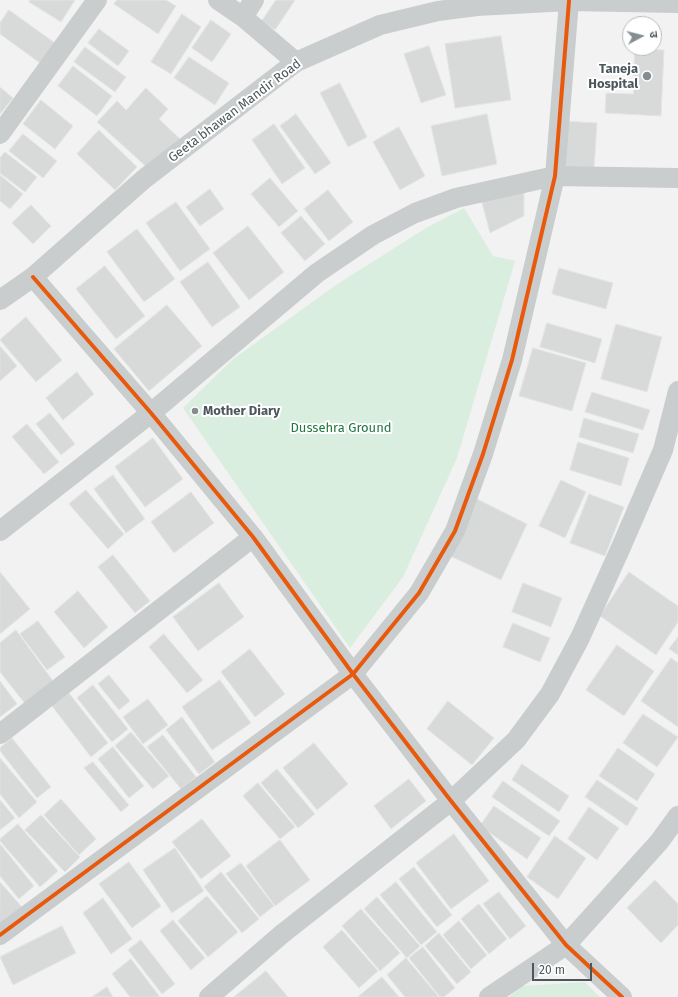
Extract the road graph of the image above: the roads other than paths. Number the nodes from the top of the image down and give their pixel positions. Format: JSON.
{"nodes":[{"id":1,"x":98,"y":0,"type":"edge"},
{"id":2,"x":218,"y":0,"type":"edge"},
{"id":3,"x":254,"y":0,"type":"edge"},
{"id":4,"x":569,"y":1,"type":"junction"},
{"id":5,"x":678,"y":3,"type":"edge"},
{"id":6,"x":417,"y":8,"type":"edge"},
{"id":7,"x":243,"y":17,"type":"junction"},
{"id":8,"x":296,"y":62,"type":"junction"},
{"id":9,"x":0,"y":134,"type":"edge"},
{"id":10,"x":555,"y":176,"type":"junction"},
{"id":11,"x":678,"y":178,"type":"edge"},
{"id":12,"x":33,"y":277,"type":"junction"},
{"id":13,"x":2,"y":296,"type":"edge"},
{"id":14,"x":678,"y":391,"type":"edge"},
{"id":15,"x":151,"y":413,"type":"junction"},
{"id":16,"x":0,"y":531,"type":"edge"},
{"id":17,"x":253,"y":537,"type":"junction"},
{"id":18,"x":353,"y":674,"type":"junction"},
{"id":19,"x":0,"y":734,"type":"edge"},
{"id":20,"x":451,"y":801,"type":"junction"},
{"id":21,"x":678,"y":816,"type":"edge"},
{"id":22,"x":0,"y":935,"type":"edge"},
{"id":23,"x":566,"y":945,"type":"junction"},
{"id":24,"x":209,"y":997,"type":"edge"},
{"id":25,"x":489,"y":997,"type":"edge"},
{"id":26,"x":622,"y":997,"type":"edge"}],
"edges":[{"from":1,"to":9,"type":"street"},
{"from":2,"to":7,"type":"street"},
{"from":3,"to":7,"type":"street"},
{"from":4,"to":5,"type":"street","name":"Geeta bhawan Mandir Road"},
{"from":4,"to":6,"type":"street","name":"Geeta bhawan Mandir Road"},
{"from":4,"to":10,"type":"street"},
{"from":6,"to":8,"type":"street","name":"Geeta bhawan Mandir Road"},
{"from":7,"to":8,"type":"street"},
{"from":8,"to":12,"type":"street","name":"Geeta bhawan Mandir Road"},
{"from":10,"to":11,"type":"street"},
{"from":10,"to":15,"type":"street"},
{"from":10,"to":18,"type":"street"},
{"from":12,"to":13,"type":"street","name":"Geeta bhawan Mandir Road"},
{"from":12,"to":15,"type":"street"},
{"from":14,"to":20,"type":"street"},
{"from":15,"to":16,"type":"street"},
{"from":15,"to":17,"type":"street"},
{"from":17,"to":18,"type":"street"},
{"from":17,"to":19,"type":"street"},
{"from":18,"to":20,"type":"street"},
{"from":18,"to":22,"type":"street"},
{"from":20,"to":23,"type":"street"},
{"from":20,"to":24,"type":"street"},
{"from":21,"to":23,"type":"street"},
{"from":23,"to":25,"type":"street"},
{"from":23,"to":26,"type":"street"}]}
